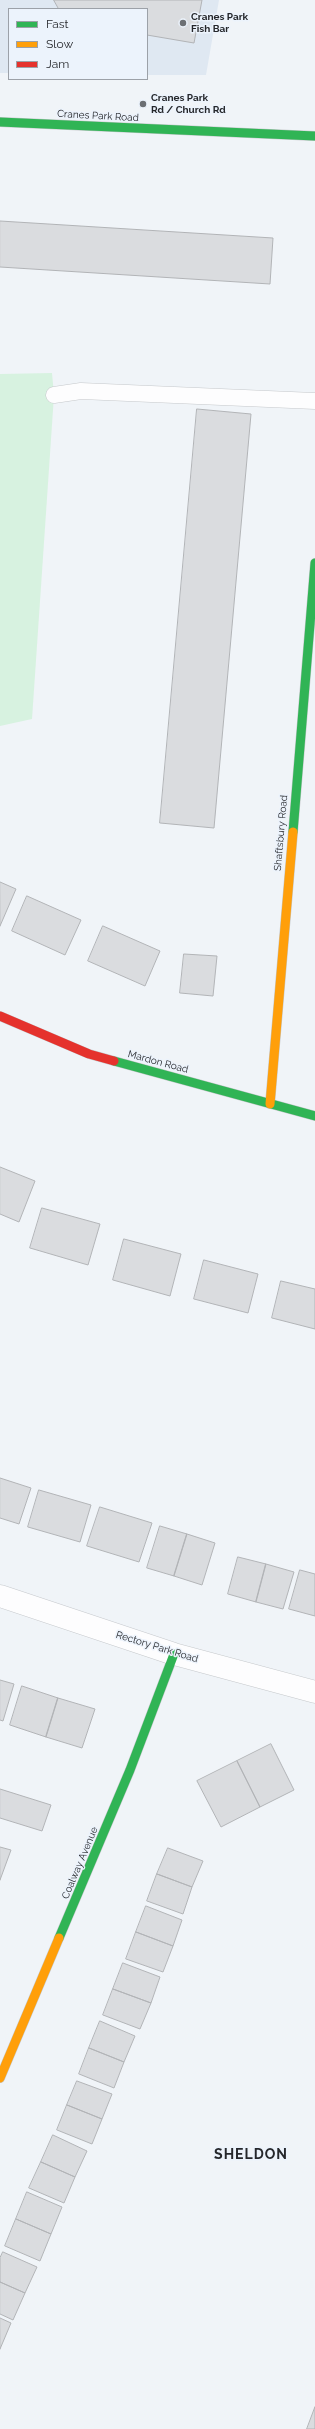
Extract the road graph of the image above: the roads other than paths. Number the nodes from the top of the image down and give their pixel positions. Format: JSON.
{"nodes":[{"id":1,"x":0,"y":122,"type":"edge"},
{"id":2,"x":315,"y":136,"type":"edge"},
{"id":3,"x":54,"y":395,"type":"dead end"},
{"id":4,"x":315,"y":401,"type":"edge"},
{"id":5,"x":315,"y":563,"type":"edge"},
{"id":6,"x":0,"y":1016,"type":"edge"},
{"id":7,"x":270,"y":1104,"type":"junction"},
{"id":8,"x":315,"y":1116,"type":"edge"},
{"id":9,"x":0,"y":1596,"type":"edge"},
{"id":10,"x":174,"y":1654,"type":"junction"},
{"id":11,"x":315,"y":1692,"type":"edge"},
{"id":12,"x":0,"y":2078,"type":"edge"}],
"edges":[{"from":1,"to":2,"type":"street","name":"Cranes Park Road"},
{"from":3,"to":4,"type":"lane"},
{"from":5,"to":7,"type":"street","name":"Shaftsbury Road"},
{"from":6,"to":7,"type":"street","name":"Mardon Road"},
{"from":7,"to":8,"type":"street","name":"Mardon Road"},
{"from":9,"to":10,"type":"street","name":"Rectory Park Road"},
{"from":10,"to":11,"type":"street","name":"Rectory Park Road"},
{"from":10,"to":12,"type":"street","name":"Coalway Avenue"}]}
